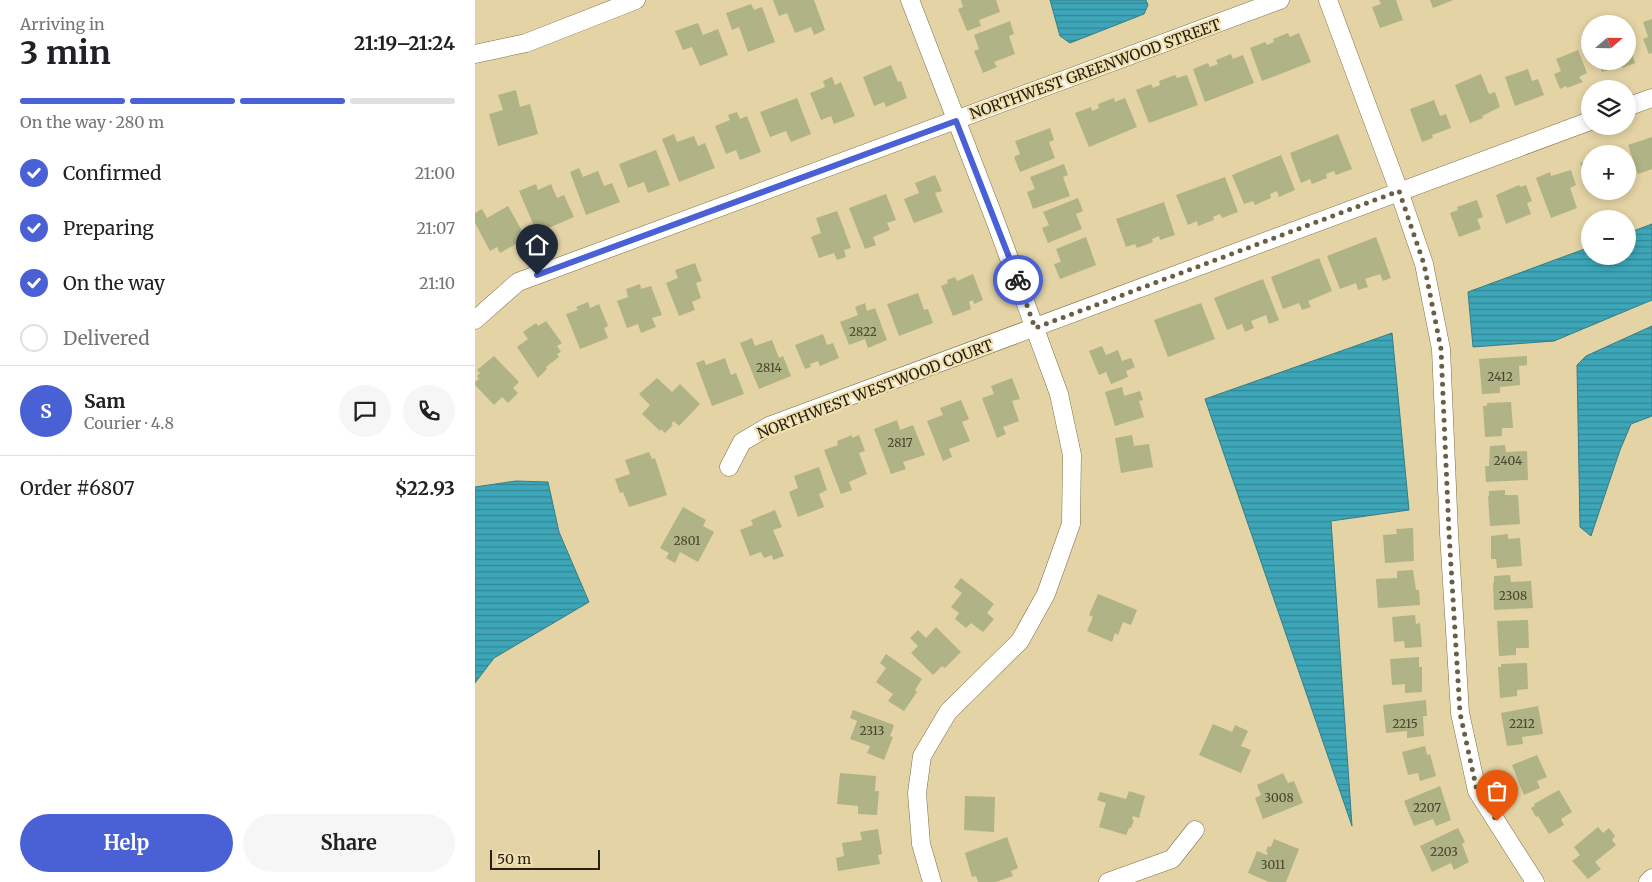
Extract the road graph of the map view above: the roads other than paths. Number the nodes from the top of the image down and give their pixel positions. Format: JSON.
{"nodes":[{"id":1,"x":636,"y":0,"type":"edge"},
{"id":2,"x":911,"y":0,"type":"edge"},
{"id":3,"x":1280,"y":0,"type":"edge"},
{"id":4,"x":1328,"y":0,"type":"edge"},
{"id":5,"x":475,"y":54,"type":"edge"},
{"id":6,"x":1652,"y":98,"type":"edge"},
{"id":7,"x":1636,"y":104,"type":"edge"},
{"id":8,"x":956,"y":121,"type":"junction"},
{"id":9,"x":1581,"y":124,"type":"edge"},
{"id":10,"x":1399,"y":191,"type":"junction"},
{"id":11,"x":475,"y":320,"type":"edge"},
{"id":12,"x":1035,"y":328,"type":"junction"},
{"id":13,"x":729,"y":467,"type":"dead end"},
{"id":14,"x":1195,"y":830,"type":"dead end"},
{"id":15,"x":1652,"y":878,"type":"edge"},
{"id":16,"x":932,"y":882,"type":"edge"},
{"id":17,"x":1108,"y":882,"type":"edge"},
{"id":18,"x":1535,"y":882,"type":"edge"},
{"id":19,"x":1648,"y":882,"type":"edge"}],
"edges":[{"from":1,"to":5,"type":"street"},
{"from":2,"to":8,"type":"street"},
{"from":3,"to":8,"type":"street","name":"NORTHWEST GREENWOOD STREET"},
{"from":4,"to":10,"type":"street"},
{"from":6,"to":7,"type":"street"},
{"from":8,"to":11,"type":"street","name":"NORTHWEST GREENWOOD STREET"},
{"from":8,"to":12,"type":"street"},
{"from":9,"to":10,"type":"street","name":"NORTHWEST WESTWOOD COURT"},
{"from":10,"to":12,"type":"street","name":"NORTHWEST WESTWOOD COURT"},
{"from":10,"to":18,"type":"street"},
{"from":12,"to":13,"type":"street","name":"NORTHWEST WESTWOOD COURT"},
{"from":12,"to":16,"type":"street"},
{"from":14,"to":17,"type":"street"},
{"from":15,"to":19,"type":"street"}]}
